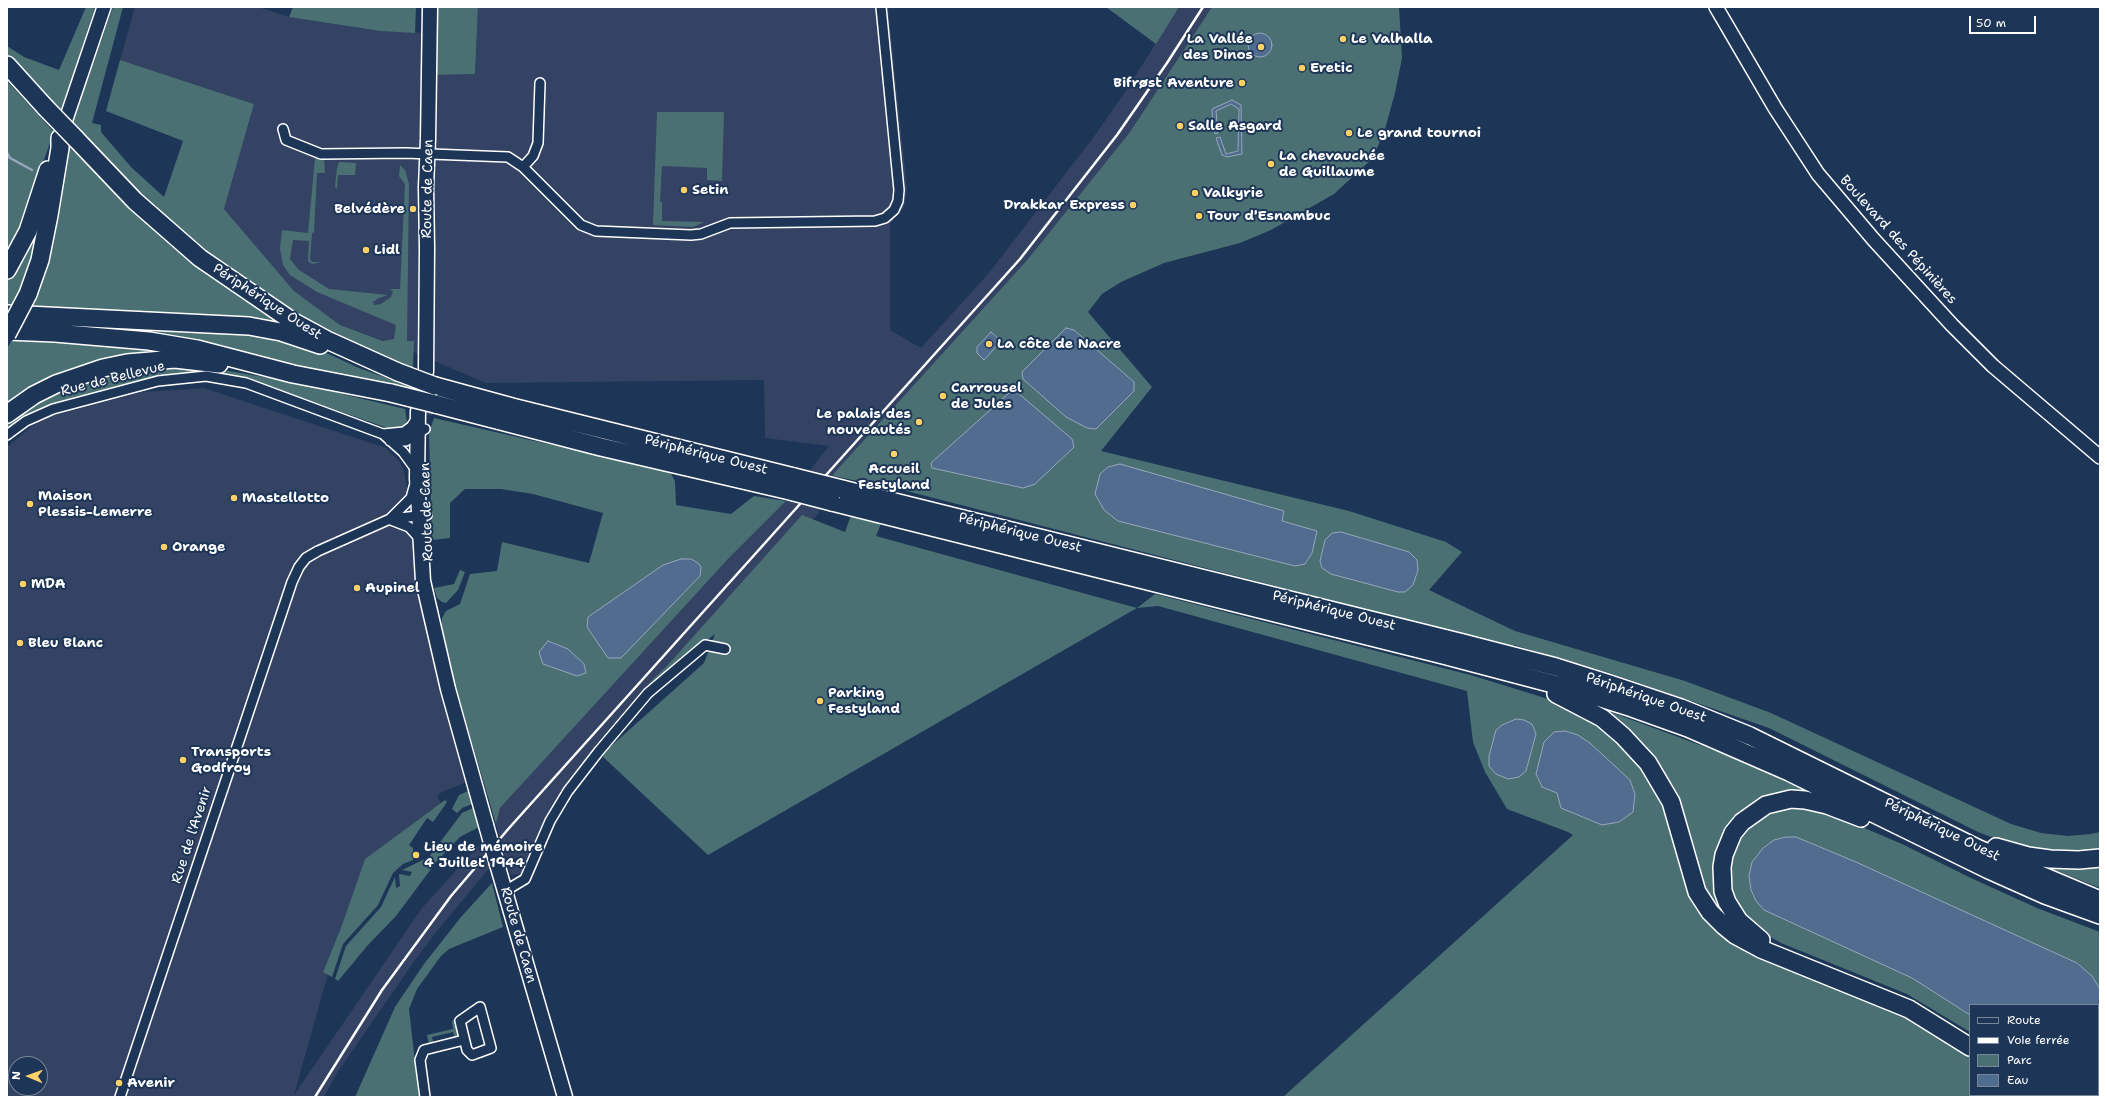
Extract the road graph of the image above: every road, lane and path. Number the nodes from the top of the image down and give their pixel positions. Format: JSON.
{"nodes":[{"id":1,"x":104,"y":7,"type":"edge"},
{"id":2,"x":421,"y":7,"type":"edge"},
{"id":3,"x":430,"y":7,"type":"edge"},
{"id":4,"x":880,"y":7,"type":"edge"},
{"id":5,"x":1716,"y":7,"type":"edge"},
{"id":6,"x":7,"y":65,"type":"edge"},
{"id":7,"x":540,"y":83,"type":"dead end"},
{"id":8,"x":283,"y":129,"type":"dead end"},
{"id":9,"x":68,"y":139,"type":"junction"},
{"id":10,"x":423,"y":154,"type":"junction"},
{"id":11,"x":523,"y":167,"type":"junction"},
{"id":12,"x":7,"y":270,"type":"edge"},
{"id":13,"x":7,"y":314,"type":"edge"},
{"id":14,"x":7,"y":333,"type":"edge"},
{"id":15,"x":398,"y":372,"type":"junction"},
{"id":16,"x":293,"y":374,"type":"junction"},
{"id":17,"x":424,"y":412,"type":"junction"},
{"id":18,"x":7,"y":414,"type":"edge"},
{"id":19,"x":421,"y":433,"type":"junction"},
{"id":20,"x":7,"y":435,"type":"edge"},
{"id":21,"x":386,"y":438,"type":"junction"},
{"id":22,"x":2100,"y":457,"type":"edge"},
{"id":23,"x":417,"y":474,"type":"junction"},
{"id":24,"x":792,"y":484,"type":"junction"},
{"id":25,"x":887,"y":508,"type":"junction"},
{"id":26,"x":423,"y":515,"type":"junction"},
{"id":27,"x":390,"y":519,"type":"junction"},
{"id":28,"x":420,"y":540,"type":"junction"},
{"id":29,"x":430,"y":610,"type":"junction"},
{"id":30,"x":724,"y":649,"type":"dead end"},
{"id":31,"x":1443,"y":655,"type":"junction"},
{"id":32,"x":1927,"y":841,"type":"junction"},
{"id":33,"x":1962,"y":841,"type":"junction"},
{"id":34,"x":2100,"y":858,"type":"edge"},
{"id":35,"x":505,"y":891,"type":"junction"},
{"id":36,"x":2100,"y":900,"type":"edge"},
{"id":37,"x":2100,"y":915,"type":"edge"},
{"id":38,"x":1969,"y":1038,"type":"edge"},
{"id":39,"x":464,"y":1040,"type":"junction"},
{"id":40,"x":1969,"y":1046,"type":"edge"},
{"id":41,"x":120,"y":1097,"type":"edge"},
{"id":42,"x":425,"y":1097,"type":"edge"},
{"id":43,"x":565,"y":1097,"type":"edge"}],
"edges":[{"from":1,"to":9,"type":"main road"},
{"from":2,"to":10,"type":"main road","name":"Route de Caen"},
{"from":3,"to":10,"type":"main road","name":"Route de Caen"},
{"from":4,"to":11,"type":"street"},
{"from":5,"to":22,"type":"main road","name":"Boulevard des Pépinières"},
{"from":6,"to":9,"type":"highway","name":"Périphérique Ouest","bridge":true},
{"from":7,"to":11,"type":"street"},
{"from":8,"to":10,"type":"street"},
{"from":9,"to":12,"type":"highway"},
{"from":9,"to":14,"type":"highway","bridge":true},
{"from":9,"to":15,"type":"highway","name":"Périphérique Ouest"},
{"from":10,"to":10,"type":"main road","name":"Route de Caen"},
{"from":10,"to":11,"type":"street"},
{"from":13,"to":15,"type":"highway"},
{"from":14,"to":16,"type":"highway","name":"Périphérique Ouest"},
{"from":15,"to":24,"type":"highway","name":"Périphérique Ouest","bridge":true},
{"from":16,"to":17,"type":"highway","name":"Périphérique Ouest","bridge":true},
{"from":16,"to":18,"type":"highway"},
{"from":17,"to":19,"type":"main road","name":"Route de Caen"},
{"from":17,"to":21,"type":"street"},
{"from":17,"to":24,"type":"highway","name":"Périphérique Ouest"},
{"from":19,"to":21,"type":"street","name":"Rue de Bellevue"},
{"from":19,"to":23,"type":"main road","name":"Route de Caen"},
{"from":19,"to":26,"type":"main road","name":"Route de Caen"},
{"from":20,"to":21,"type":"street","name":"Rue de Bellevue"},
{"from":21,"to":23,"type":"street","name":"Rue de Bellevue"},
{"from":23,"to":26,"type":"main road","name":"Route de Caen"},
{"from":23,"to":27,"type":"street","name":"Route de Caen"},
{"from":24,"to":25,"type":"highway","name":"Périphérique Ouest","bridge":true},
{"from":25,"to":31,"type":"highway","name":"Périphérique Ouest"},
{"from":25,"to":33,"type":"highway","name":"Périphérique Ouest"},
{"from":26,"to":27,"type":"street","name":"Rue de l'Avenir"},
{"from":26,"to":28,"type":"main road","name":"Route de Caen"},
{"from":26,"to":29,"type":"main road","name":"Route de Caen"},
{"from":27,"to":28,"type":"street"},
{"from":27,"to":41,"type":"street","name":"Rue de l'Avenir"},
{"from":28,"to":29,"type":"main road","name":"Route de Caen"},
{"from":29,"to":35,"type":"main road","name":"Route de Caen","bridge":true},
{"from":30,"to":35,"type":"street"},
{"from":31,"to":32,"type":"highway","name":"Périphérique Ouest"},
{"from":31,"to":40,"type":"highway"},
{"from":32,"to":37,"type":"highway","name":"Périphérique Ouest"},
{"from":32,"to":38,"type":"highway"},
{"from":33,"to":34,"type":"highway"},
{"from":33,"to":36,"type":"highway","name":"Périphérique Ouest"},
{"from":35,"to":43,"type":"main road","name":"Route de Caen"},
{"from":39,"to":39,"type":"street"},
{"from":39,"to":42,"type":"street"}]}
